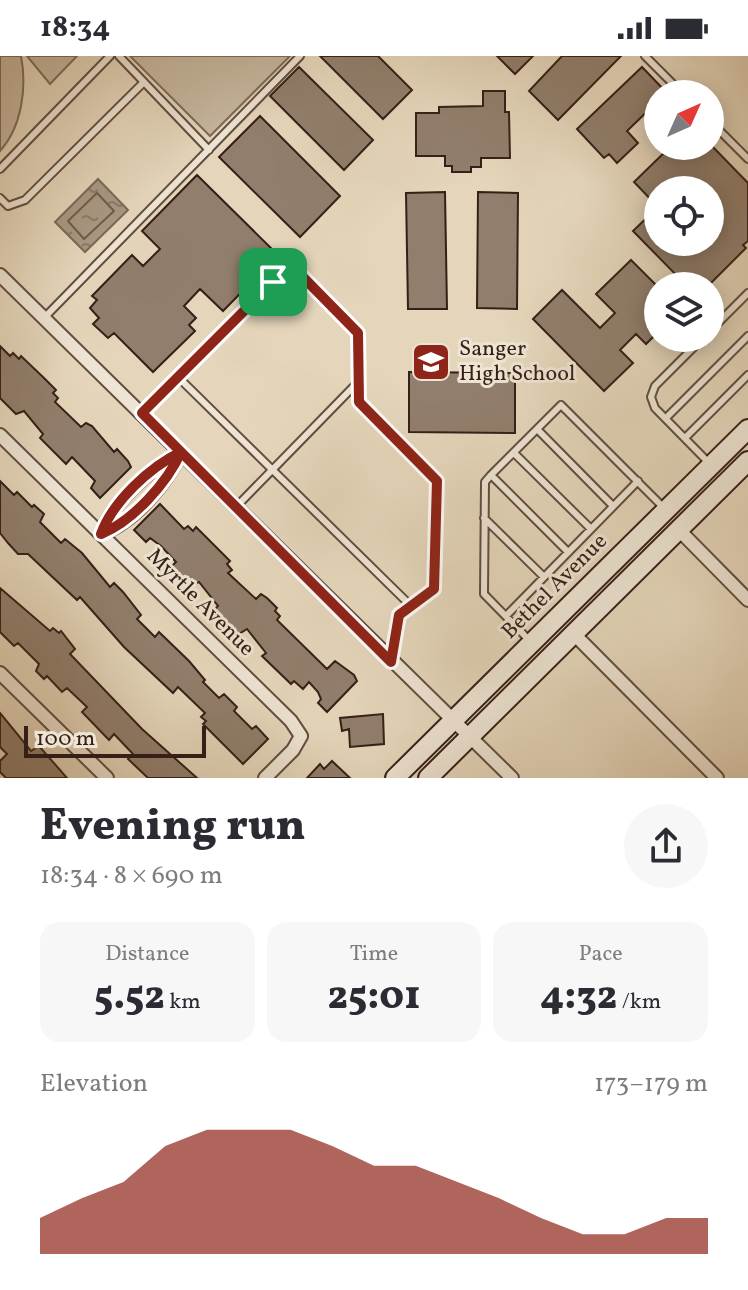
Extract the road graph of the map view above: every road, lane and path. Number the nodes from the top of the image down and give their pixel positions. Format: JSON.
{"nodes":[{"id":1,"x":110,"y":56,"type":"edge"},
{"id":2,"x":119,"y":56,"type":"edge"},
{"id":3,"x":300,"y":56,"type":"edge"},
{"id":4,"x":645,"y":56,"type":"edge"},
{"id":5,"x":669,"y":80,"type":"edge"},
{"id":6,"x":144,"y":82,"type":"junction"},
{"id":7,"x":724,"y":135,"type":"edge"},
{"id":8,"x":209,"y":150,"type":"junction"},
{"id":9,"x":748,"y":159,"type":"edge"},
{"id":10,"x":0,"y":169,"type":"edge"},
{"id":11,"x":0,"y":198,"type":"edge"},
{"id":12,"x":0,"y":275,"type":"edge"},
{"id":13,"x":748,"y":293,"type":"edge"},
{"id":14,"x":724,"y":317,"type":"edge"},
{"id":15,"x":44,"y":318,"type":"junction"},
{"id":16,"x":748,"y":336,"type":"edge"},
{"id":17,"x":689,"y":352,"type":"edge"},
{"id":18,"x":748,"y":375,"type":"edge"},
{"id":19,"x":179,"y":378,"type":"junction"},
{"id":20,"x":359,"y":381,"type":"junction"},
{"id":21,"x":142,"y":413,"type":"junction"},
{"id":22,"x":666,"y":418,"type":"junction"},
{"id":23,"x":537,"y":429,"type":"junction"},
{"id":24,"x":748,"y":429,"type":"edge"},
{"id":25,"x":0,"y":435,"type":"edge"},
{"id":26,"x":685,"y":438,"type":"junction"},
{"id":27,"x":748,"y":443,"type":"edge"},
{"id":28,"x":181,"y":452,"type":"junction"},
{"id":29,"x":514,"y":453,"type":"junction"},
{"id":30,"x":748,"y":461,"type":"edge"},
{"id":31,"x":712,"y":465,"type":"junction"},
{"id":32,"x":272,"y":470,"type":"junction"},
{"id":33,"x":491,"y":475,"type":"junction"},
{"id":34,"x":638,"y":481,"type":"junction"},
{"id":35,"x":613,"y":506,"type":"junction"},
{"id":36,"x":236,"y":507,"type":"junction"},
{"id":37,"x":666,"y":511,"type":"junction"},
{"id":38,"x":484,"y":518,"type":"junction"},
{"id":39,"x":591,"y":529,"type":"junction"},
{"id":40,"x":679,"y":530,"type":"junction"},
{"id":41,"x":101,"y":534,"type":"junction"},
{"id":42,"x":568,"y":552,"type":"junction"},
{"id":43,"x":544,"y":577,"type":"junction"},
{"id":44,"x":748,"y":600,"type":"edge"},
{"id":45,"x":410,"y":605,"type":"junction"},
{"id":46,"x":506,"y":616,"type":"junction"},
{"id":47,"x":577,"y":631,"type":"junction"},
{"id":48,"x":533,"y":644,"type":"junction"},
{"id":49,"x":391,"y":662,"type":"junction"},
{"id":50,"x":0,"y":673,"type":"edge"},
{"id":51,"x":453,"y":721,"type":"junction"},
{"id":52,"x":471,"y":737,"type":"junction"},
{"id":53,"x":107,"y":778,"type":"edge"},
{"id":54,"x":265,"y":778,"type":"edge"},
{"id":55,"x":395,"y":778,"type":"edge"},
{"id":56,"x":428,"y":778,"type":"edge"},
{"id":57,"x":512,"y":778,"type":"edge"},
{"id":58,"x":717,"y":778,"type":"edge"}],
"edges":[{"from":1,"to":10,"type":"lane"},
{"from":2,"to":6,"type":"lane"},
{"from":3,"to":8,"type":"lane"},
{"from":4,"to":5,"type":"lane"},
{"from":6,"to":8,"type":"lane"},
{"from":6,"to":11,"type":"lane"},
{"from":7,"to":9,"type":"lane"},
{"from":8,"to":15,"type":"lane"},
{"from":12,"to":15,"type":"street"},
{"from":13,"to":14,"type":"lane"},
{"from":15,"to":21,"type":"street"},
{"from":16,"to":22,"type":"lane"},
{"from":17,"to":22,"type":"lane"},
{"from":18,"to":26,"type":"lane"},
{"from":19,"to":20,"type":"lane"},
{"from":19,"to":21,"type":"lane"},
{"from":19,"to":32,"type":"lane"},
{"from":20,"to":32,"type":"lane"},
{"from":20,"to":45,"type":"lane"},
{"from":21,"to":28,"type":"street"},
{"from":22,"to":26,"type":"lane"},
{"from":23,"to":29,"type":"lane"},
{"from":23,"to":34,"type":"lane"},
{"from":23,"to":35,"type":"lane"},
{"from":24,"to":31,"type":"main road","name":"Bethel Avenue"},
{"from":25,"to":41,"type":"street","name":"Myrtle Avenue"},
{"from":26,"to":31,"type":"lane"},
{"from":27,"to":40,"type":"main road"},
{"from":28,"to":36,"type":"street"},
{"from":28,"to":41,"type":"street"},
{"from":29,"to":33,"type":"lane"},
{"from":29,"to":39,"type":"lane"},
{"from":30,"to":40,"type":"main road"},
{"from":31,"to":37,"type":"main road","name":"Bethel Avenue"},
{"from":32,"to":36,"type":"lane"},
{"from":32,"to":45,"type":"lane"},
{"from":33,"to":38,"type":"lane"},
{"from":33,"to":42,"type":"lane"},
{"from":34,"to":35,"type":"lane"},
{"from":34,"to":37,"type":"lane"},
{"from":35,"to":39,"type":"lane"},
{"from":36,"to":49,"type":"street"},
{"from":37,"to":47,"type":"main road"},
{"from":37,"to":48,"type":"main road","name":"Bethel Avenue"},
{"from":38,"to":43,"type":"lane"},
{"from":38,"to":46,"type":"lane"},
{"from":39,"to":42,"type":"lane"},
{"from":40,"to":44,"type":"street"},
{"from":40,"to":47,"type":"main road"},
{"from":41,"to":54,"type":"street","name":"Myrtle Avenue"},
{"from":42,"to":43,"type":"lane"},
{"from":43,"to":46,"type":"lane"},
{"from":45,"to":49,"type":"lane"},
{"from":46,"to":48,"type":"lane"},
{"from":47,"to":52,"type":"main road"},
{"from":47,"to":58,"type":"street"},
{"from":48,"to":51,"type":"main road","name":"Bethel Avenue"},
{"from":49,"to":51,"type":"street"},
{"from":50,"to":53,"type":"street"},
{"from":51,"to":52,"type":"street"},
{"from":51,"to":55,"type":"main road","name":"Bethel Avenue"},
{"from":52,"to":56,"type":"main road"},
{"from":52,"to":57,"type":"street"}]}
